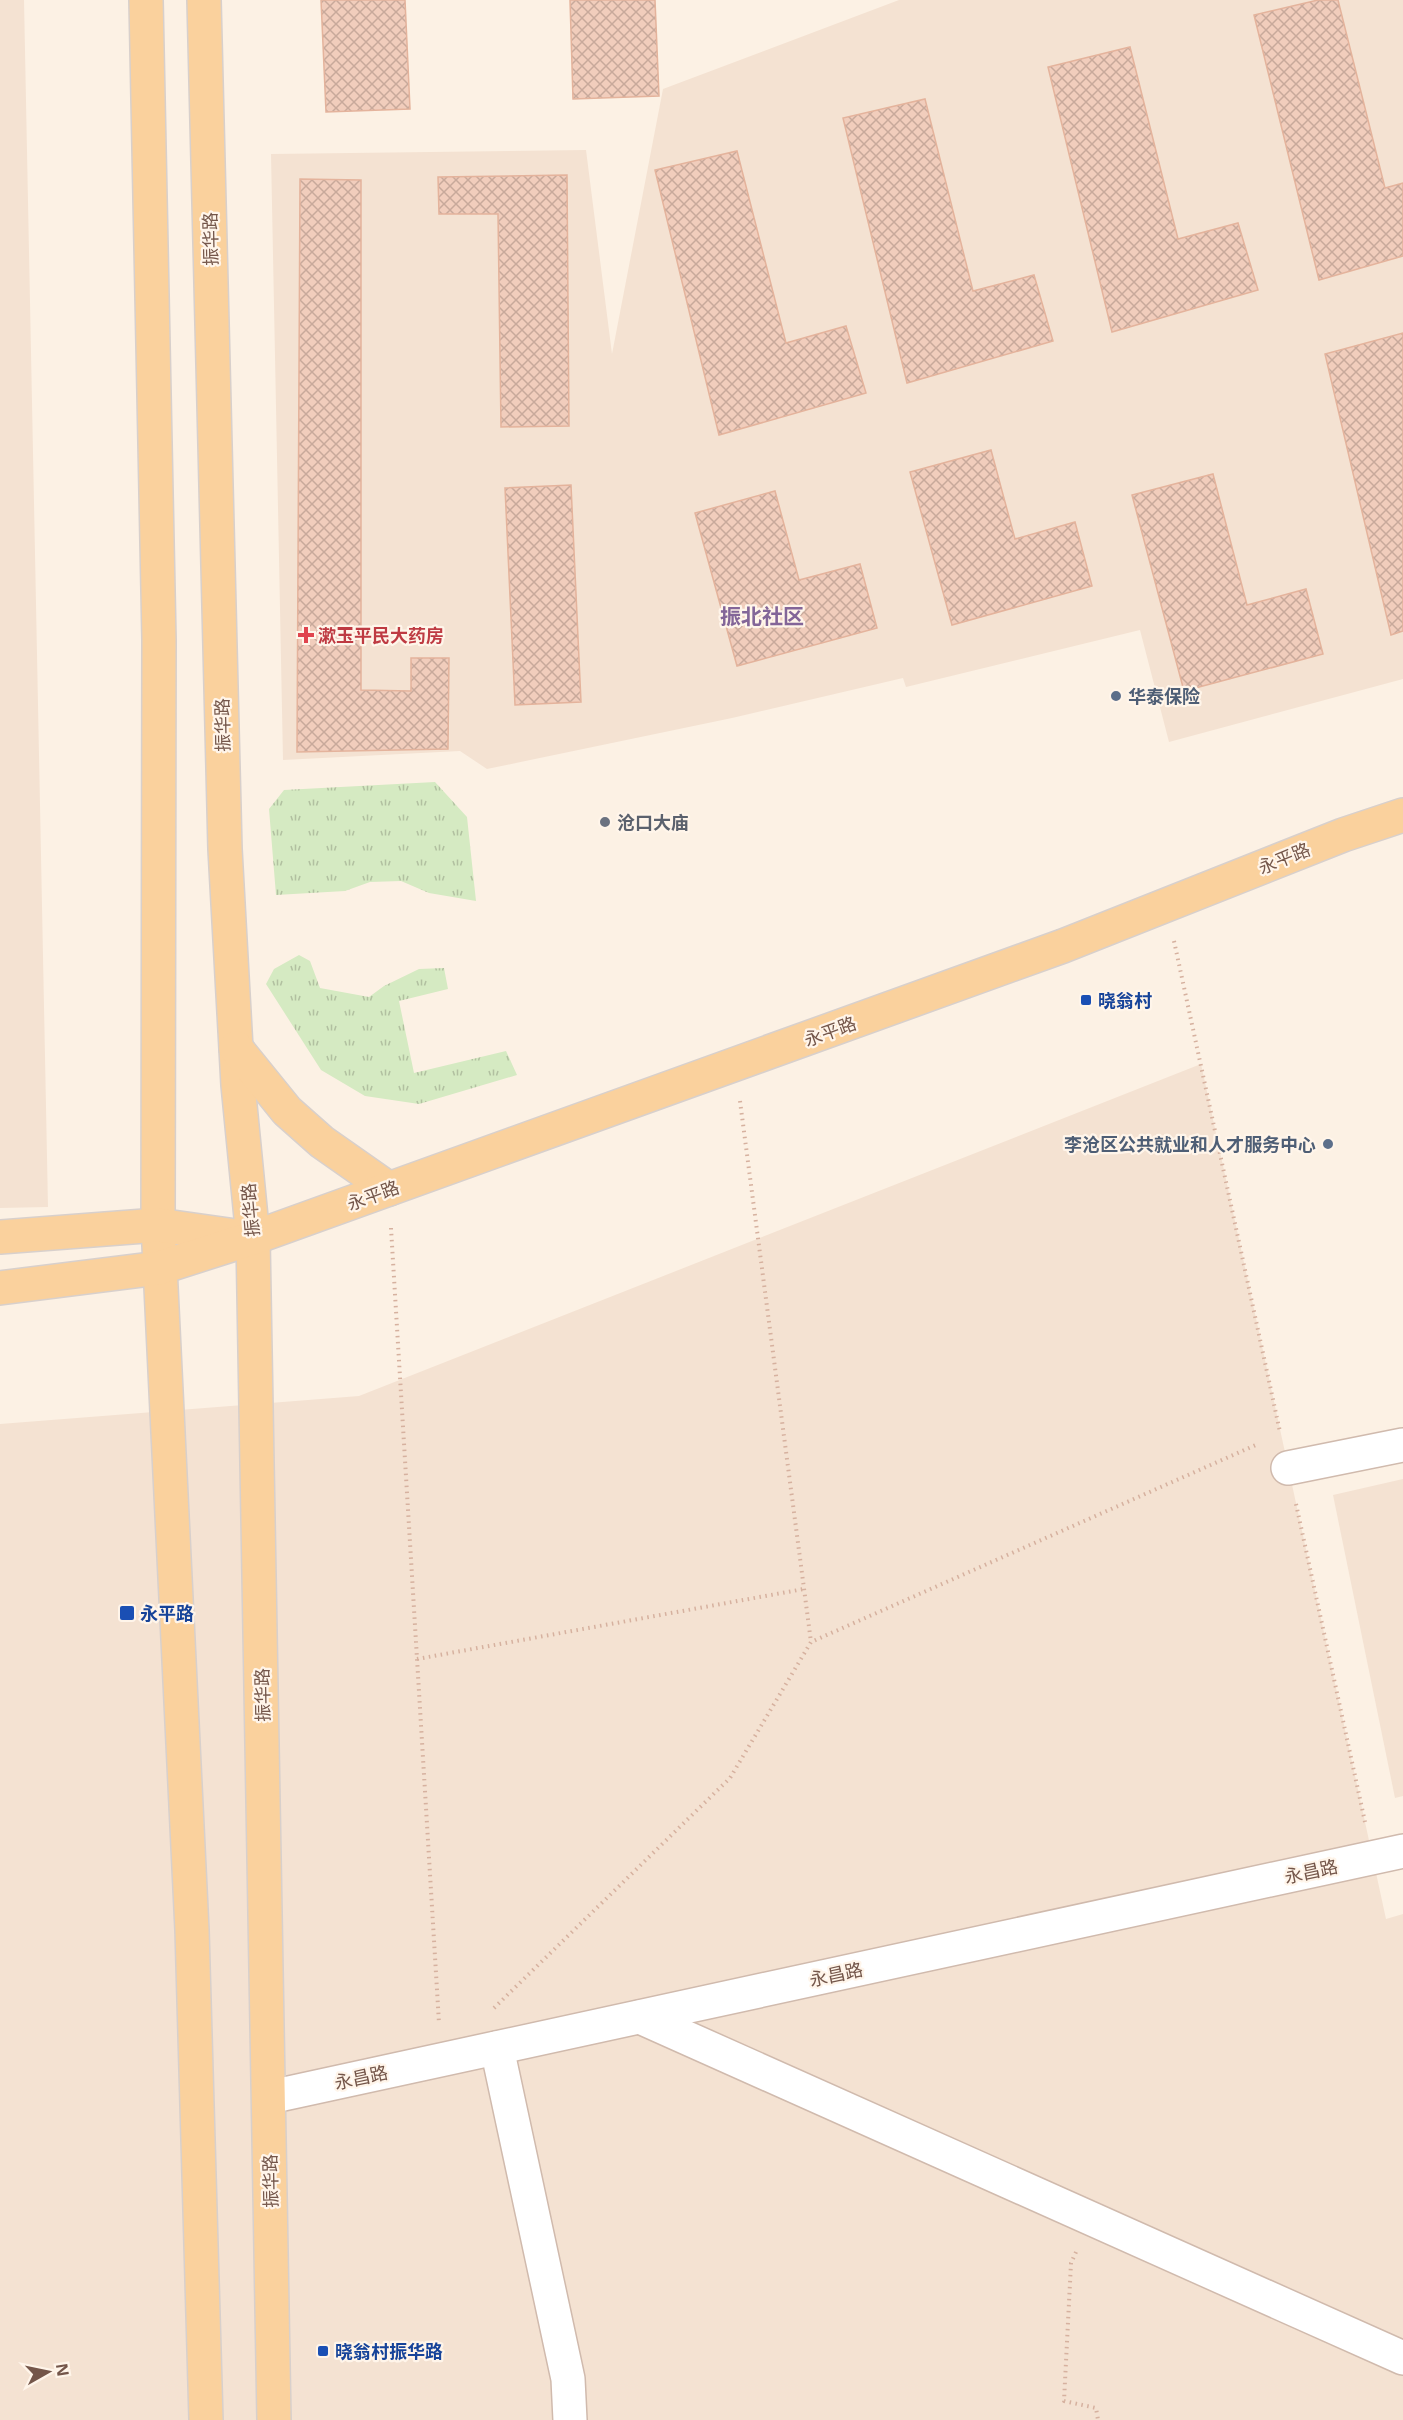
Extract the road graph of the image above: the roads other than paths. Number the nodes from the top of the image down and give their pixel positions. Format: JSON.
{"nodes":[{"id":1,"x":146,"y":0,"type":"edge"},
{"id":2,"x":204,"y":0,"type":"edge"},
{"id":3,"x":1403,"y":815,"type":"edge"},
{"id":4,"x":236,"y":1048,"type":"junction"},
{"id":5,"x":389,"y":1189,"type":"junction"},
{"id":6,"x":158,"y":1225,"type":"junction"},
{"id":7,"x":0,"y":1237,"type":"edge"},
{"id":8,"x":253,"y":1238,"type":"junction"},
{"id":9,"x":159,"y":1268,"type":"junction"},
{"id":10,"x":0,"y":1288,"type":"edge"},
{"id":11,"x":1403,"y":1445,"type":"edge"},
{"id":12,"x":1288,"y":1468,"type":"road end"},
{"id":13,"x":1388,"y":1854,"type":"edge"},
{"id":14,"x":640,"y":2017,"type":"junction"},
{"id":15,"x":497,"y":2048,"type":"junction"},
{"id":16,"x":270,"y":2097,"type":"junction"},
{"id":17,"x":1403,"y":2358,"type":"edge"},
{"id":18,"x":206,"y":2420,"type":"edge"},
{"id":19,"x":274,"y":2420,"type":"edge"},
{"id":20,"x":570,"y":2420,"type":"edge"}],
"edges":[{"from":1,"to":6,"type":"main road"},
{"from":2,"to":4,"type":"main road","name":"振华路"},
{"from":3,"to":5,"type":"main road","name":"永平路"},
{"from":4,"to":5,"type":"main road"},
{"from":4,"to":8,"type":"main road","name":"振华路"},
{"from":5,"to":8,"type":"main road","name":"永平路"},
{"from":6,"to":7,"type":"main road","name":"永平路"},
{"from":6,"to":8,"type":"main road","name":"永平路"},
{"from":6,"to":9,"type":"main road"},
{"from":8,"to":9,"type":"main road","name":"永平路"},
{"from":8,"to":16,"type":"main road","name":"振华路"},
{"from":9,"to":10,"type":"main road","name":"永平路"},
{"from":9,"to":18,"type":"main road"},
{"from":11,"to":12,"type":"street"},
{"from":13,"to":14,"type":"street","name":"永昌路"},
{"from":14,"to":15,"type":"street","name":"永昌路"},
{"from":14,"to":17,"type":"street"},
{"from":15,"to":16,"type":"street","name":"永昌路"},
{"from":15,"to":20,"type":"street"},
{"from":16,"to":19,"type":"main road","name":"振华路"}]}
